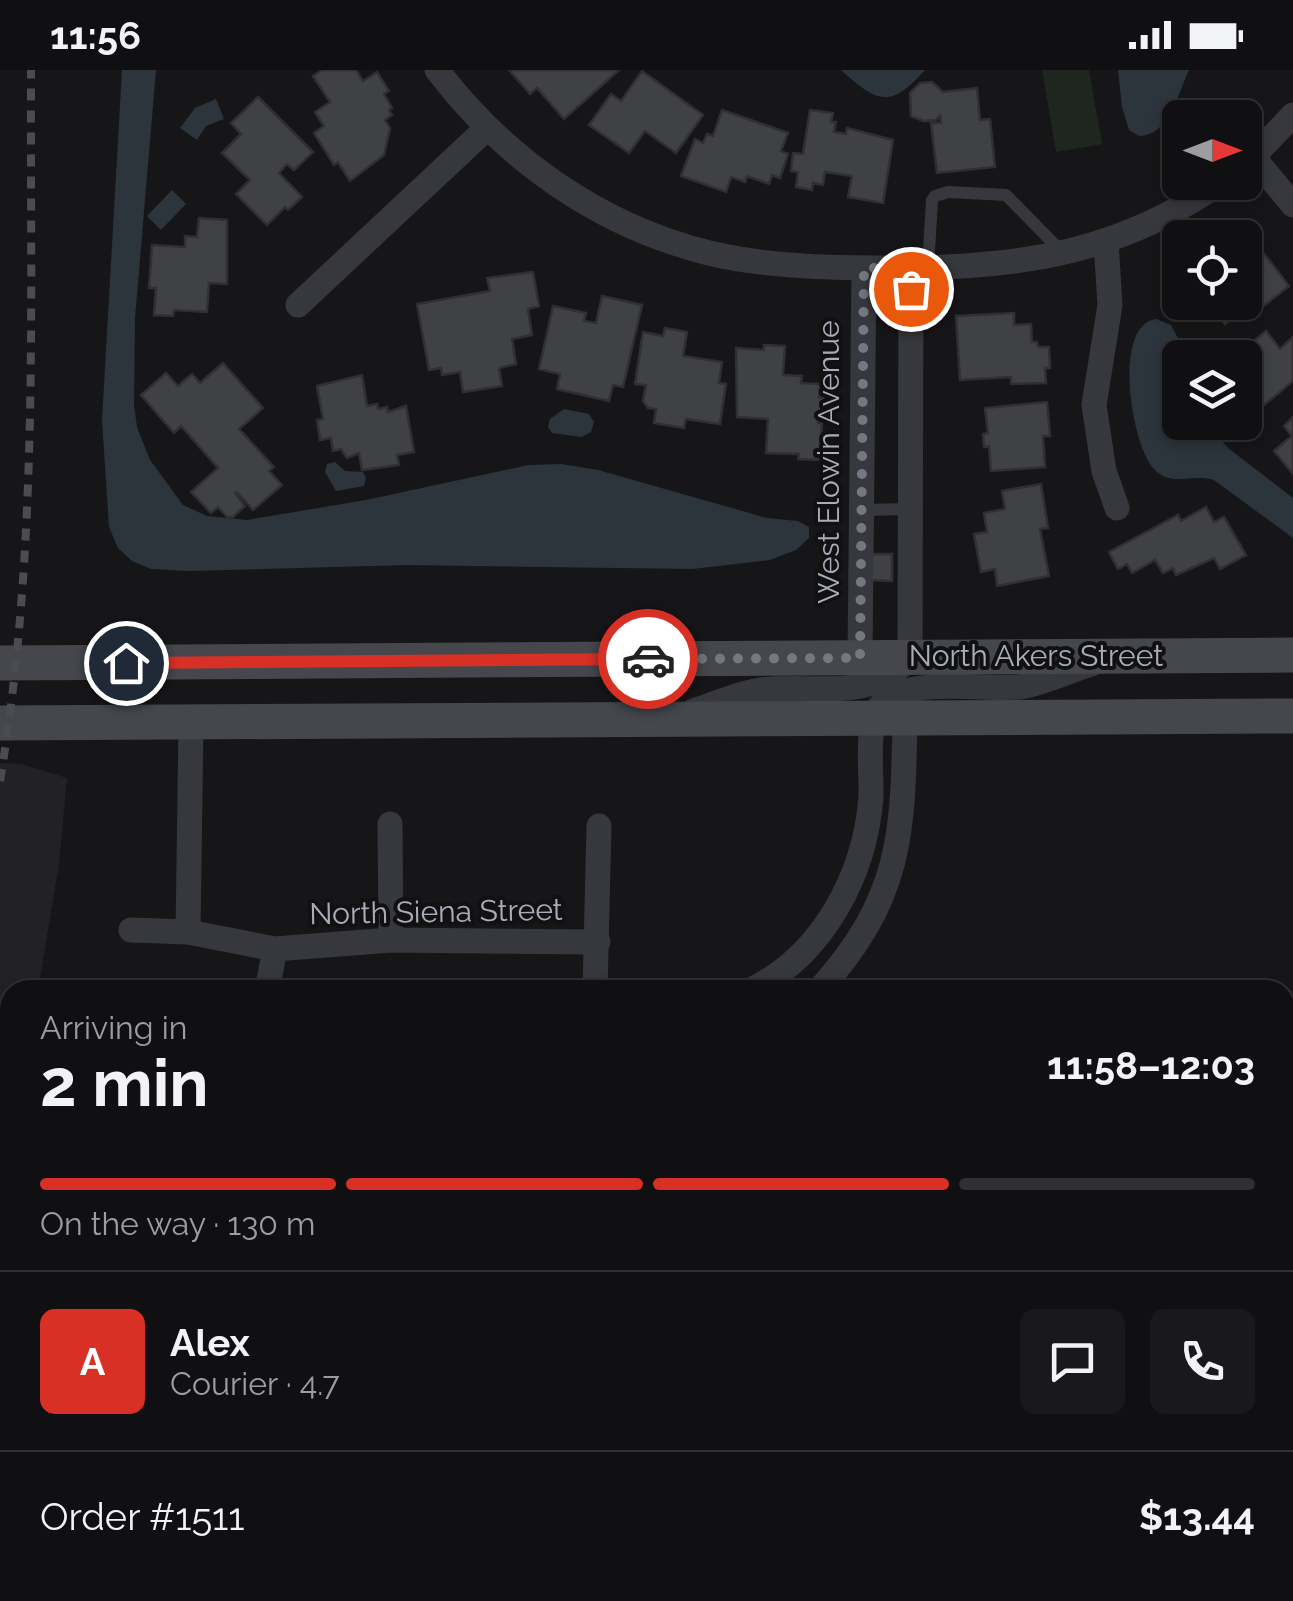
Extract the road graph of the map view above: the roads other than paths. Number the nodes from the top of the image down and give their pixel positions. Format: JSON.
{"nodes":[{"id":1,"x":437,"y":70,"type":"edge"},
{"id":2,"x":1293,"y":115,"type":"edge"},
{"id":3,"x":486,"y":129,"type":"junction"},
{"id":4,"x":1262,"y":147,"type":"edge"},
{"id":5,"x":1262,"y":174,"type":"edge"},
{"id":6,"x":1192,"y":200,"type":"edge"},
{"id":7,"x":1293,"y":205,"type":"edge"},
{"id":8,"x":1106,"y":242,"type":"junction"},
{"id":9,"x":1064,"y":254,"type":"junction"},
{"id":10,"x":864,"y":268,"type":"junction"},
{"id":11,"x":919,"y":268,"type":"junction"},
{"id":12,"x":298,"y":304,"type":"dead end"},
{"id":13,"x":1118,"y":508,"type":"dead end"},
{"id":14,"x":910,"y":509,"type":"junction"},
{"id":15,"x":862,"y":510,"type":"junction"},
{"id":16,"x":1293,"y":654,"type":"edge"},
{"id":17,"x":1116,"y":655,"type":"junction"},
{"id":18,"x":910,"y":657,"type":"junction"},
{"id":19,"x":860,"y":658,"type":"junction"},
{"id":20,"x":0,"y":664,"type":"edge"},
{"id":21,"x":1293,"y":716,"type":"edge"},
{"id":22,"x":889,"y":718,"type":"junction"},
{"id":23,"x":669,"y":719,"type":"junction"},
{"id":24,"x":0,"y":723,"type":"edge"},
{"id":25,"x":191,"y":724,"type":"junction"},
{"id":26,"x":390,"y":824,"type":"dead end"},
{"id":27,"x":598,"y":826,"type":"dead end"},
{"id":28,"x":130,"y":930,"type":"dead end"},
{"id":29,"x":188,"y":932,"type":"junction"},
{"id":30,"x":391,"y":940,"type":"junction"},
{"id":31,"x":598,"y":942,"type":"junction"},
{"id":32,"x":276,"y":949,"type":"junction"},
{"id":33,"x":794,"y":960,"type":"junction"},
{"id":34,"x":269,"y":980,"type":"edge"},
{"id":35,"x":596,"y":980,"type":"edge"},
{"id":36,"x":765,"y":980,"type":"edge"},
{"id":37,"x":812,"y":980,"type":"edge"},
{"id":38,"x":829,"y":980,"type":"edge"}],
"edges":[{"from":1,"to":3,"type":"street"},
{"from":2,"to":4,"type":"street"},
{"from":3,"to":10,"type":"street"},
{"from":3,"to":12,"type":"street"},
{"from":5,"to":7,"type":"street"},
{"from":6,"to":8,"type":"street"},
{"from":8,"to":9,"type":"street"},
{"from":8,"to":13,"type":"street"},
{"from":9,"to":11,"type":"street"},
{"from":9,"to":11,"type":"lane"},
{"from":10,"to":11,"type":"street"},
{"from":10,"to":15,"type":"street","name":"West Elowin Avenue"},
{"from":11,"to":14,"type":"street"},
{"from":14,"to":15,"type":"lane"},
{"from":14,"to":18,"type":"street"},
{"from":15,"to":19,"type":"street","name":"West Elowin Avenue"},
{"from":16,"to":17,"type":"main road","name":"North Akers Street"},
{"from":17,"to":18,"type":"main road","name":"North Akers Street"},
{"from":17,"to":22,"type":"street"},
{"from":18,"to":19,"type":"main road","name":"North Akers Street"},
{"from":18,"to":23,"type":"street"},
{"from":19,"to":20,"type":"main road","name":"North Akers Street"},
{"from":21,"to":22,"type":"main road","name":"North Akers Street"},
{"from":22,"to":23,"type":"main road","name":"North Akers Street"},
{"from":22,"to":33,"type":"street"},
{"from":22,"to":38,"type":"street"},
{"from":23,"to":25,"type":"main road","name":"North Akers Street"},
{"from":24,"to":25,"type":"main road","name":"North Akers Street"},
{"from":25,"to":29,"type":"street"},
{"from":26,"to":30,"type":"street"},
{"from":27,"to":31,"type":"street"},
{"from":28,"to":29,"type":"street","name":"North Siena Street"},
{"from":29,"to":32,"type":"street","name":"North Siena Street"},
{"from":30,"to":31,"type":"street","name":"North Siena Street"},
{"from":30,"to":32,"type":"street","name":"North Siena Street"},
{"from":31,"to":35,"type":"street"},
{"from":32,"to":34,"type":"street"},
{"from":33,"to":36,"type":"street"},
{"from":33,"to":37,"type":"street"}]}
